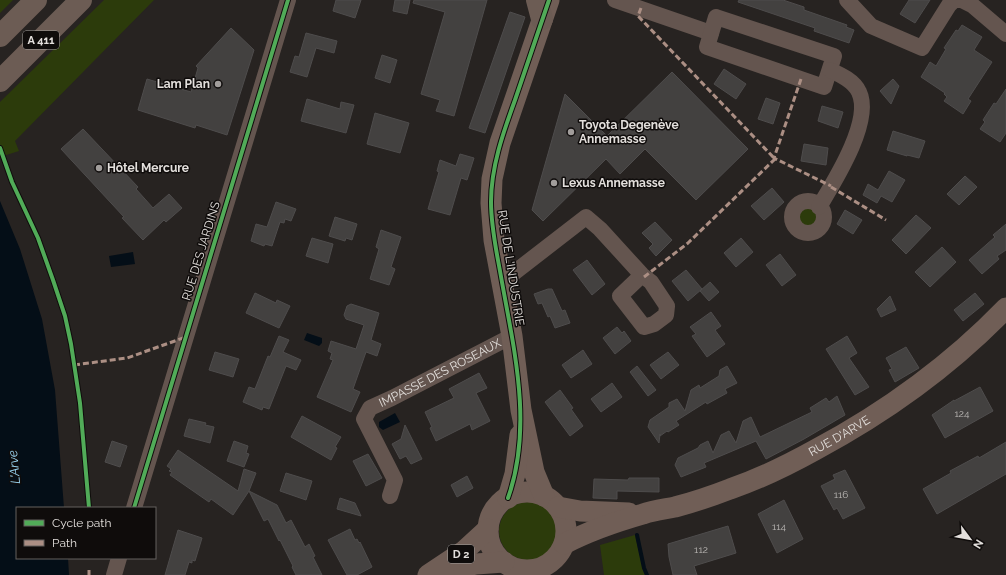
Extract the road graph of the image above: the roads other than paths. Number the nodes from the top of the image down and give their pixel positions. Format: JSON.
{"nodes":[{"id":1,"x":36,"y":0,"type":"edge"},
{"id":2,"x":81,"y":0,"type":"edge"},
{"id":3,"x":288,"y":0,"type":"edge"},
{"id":4,"x":616,"y":0,"type":"edge"},
{"id":5,"x":847,"y":0,"type":"edge"},
{"id":6,"x":642,"y":4,"type":"edge"},
{"id":7,"x":543,"y":6,"type":"edge"},
{"id":8,"x":711,"y":33,"type":"junction"},
{"id":9,"x":1006,"y":34,"type":"edge"},
{"id":10,"x":0,"y":36,"type":"edge"},
{"id":11,"x":830,"y":70,"type":"junction"},
{"id":12,"x":0,"y":80,"type":"edge"},
{"id":13,"x":819,"y":207,"type":"dead end"},
{"id":14,"x":642,"y":276,"type":"dead end"},
{"id":15,"x":502,"y":282,"type":"junction"},
{"id":16,"x":1006,"y":308,"type":"edge"},
{"id":17,"x":512,"y":336,"type":"junction"},
{"id":18,"x":521,"y":410,"type":"junction"},
{"id":19,"x":390,"y":496,"type":"dead end"},
{"id":20,"x":508,"y":498,"type":"junction"},
{"id":21,"x":551,"y":502,"type":"junction"},
{"id":22,"x":134,"y":507,"type":"edge"},
{"id":23,"x":644,"y":513,"type":"junction"},
{"id":24,"x":488,"y":529,"type":"junction"},
{"id":25,"x":119,"y":559,"type":"edge"},
{"id":26,"x":557,"y":559,"type":"edge"},
{"id":27,"x":517,"y":569,"type":"edge"},
{"id":28,"x":114,"y":575,"type":"edge"},
{"id":29,"x":429,"y":575,"type":"edge"}],
"edges":[{"from":1,"to":10,"type":"highway","number":"A 411"},
{"from":2,"to":12,"type":"highway","number":"A 411"},
{"from":3,"to":22,"type":"street","name":"RUE DES JARDINS"},
{"from":4,"to":6,"type":"street"},
{"from":5,"to":9,"type":"street"},
{"from":6,"to":8,"type":"street"},
{"from":7,"to":15,"type":"main road","name":"RUE DE L'INDUSTRIE"},
{"from":8,"to":11,"type":"street"},
{"from":8,"to":11,"type":"street"},
{"from":11,"to":13,"type":"street"},
{"from":14,"to":15,"type":"street"},
{"from":15,"to":17,"type":"main road","name":"RUE DE L'INDUSTRIE"},
{"from":16,"to":23,"type":"main road","name":"RUE D'ARVE"},
{"from":17,"to":18,"type":"main road","name":"RUE DE L'INDUSTRIE"},
{"from":17,"to":19,"type":"street","name":"IMPASSE DES ROSEAUX"},
{"from":18,"to":20,"type":"main road","name":"RUE DE L'INDUSTRIE"},
{"from":18,"to":21,"type":"main road","name":"RUE DE L'INDUSTRIE"},
{"from":20,"to":21,"type":"main road"},
{"from":20,"to":24,"type":"main road"},
{"from":21,"to":23,"type":"main road","name":"RUE D'ARVE"},
{"from":21,"to":26,"type":"main road"},
{"from":23,"to":26,"type":"main road","name":"RUE D'ARVE"},
{"from":24,"to":27,"type":"main road"},
{"from":24,"to":29,"type":"main road","number":"D 2"},
{"from":25,"to":28,"type":"street"},
{"from":26,"to":27,"type":"main road"},
{"from":27,"to":29,"type":"main road","number":"D 2"}]}
